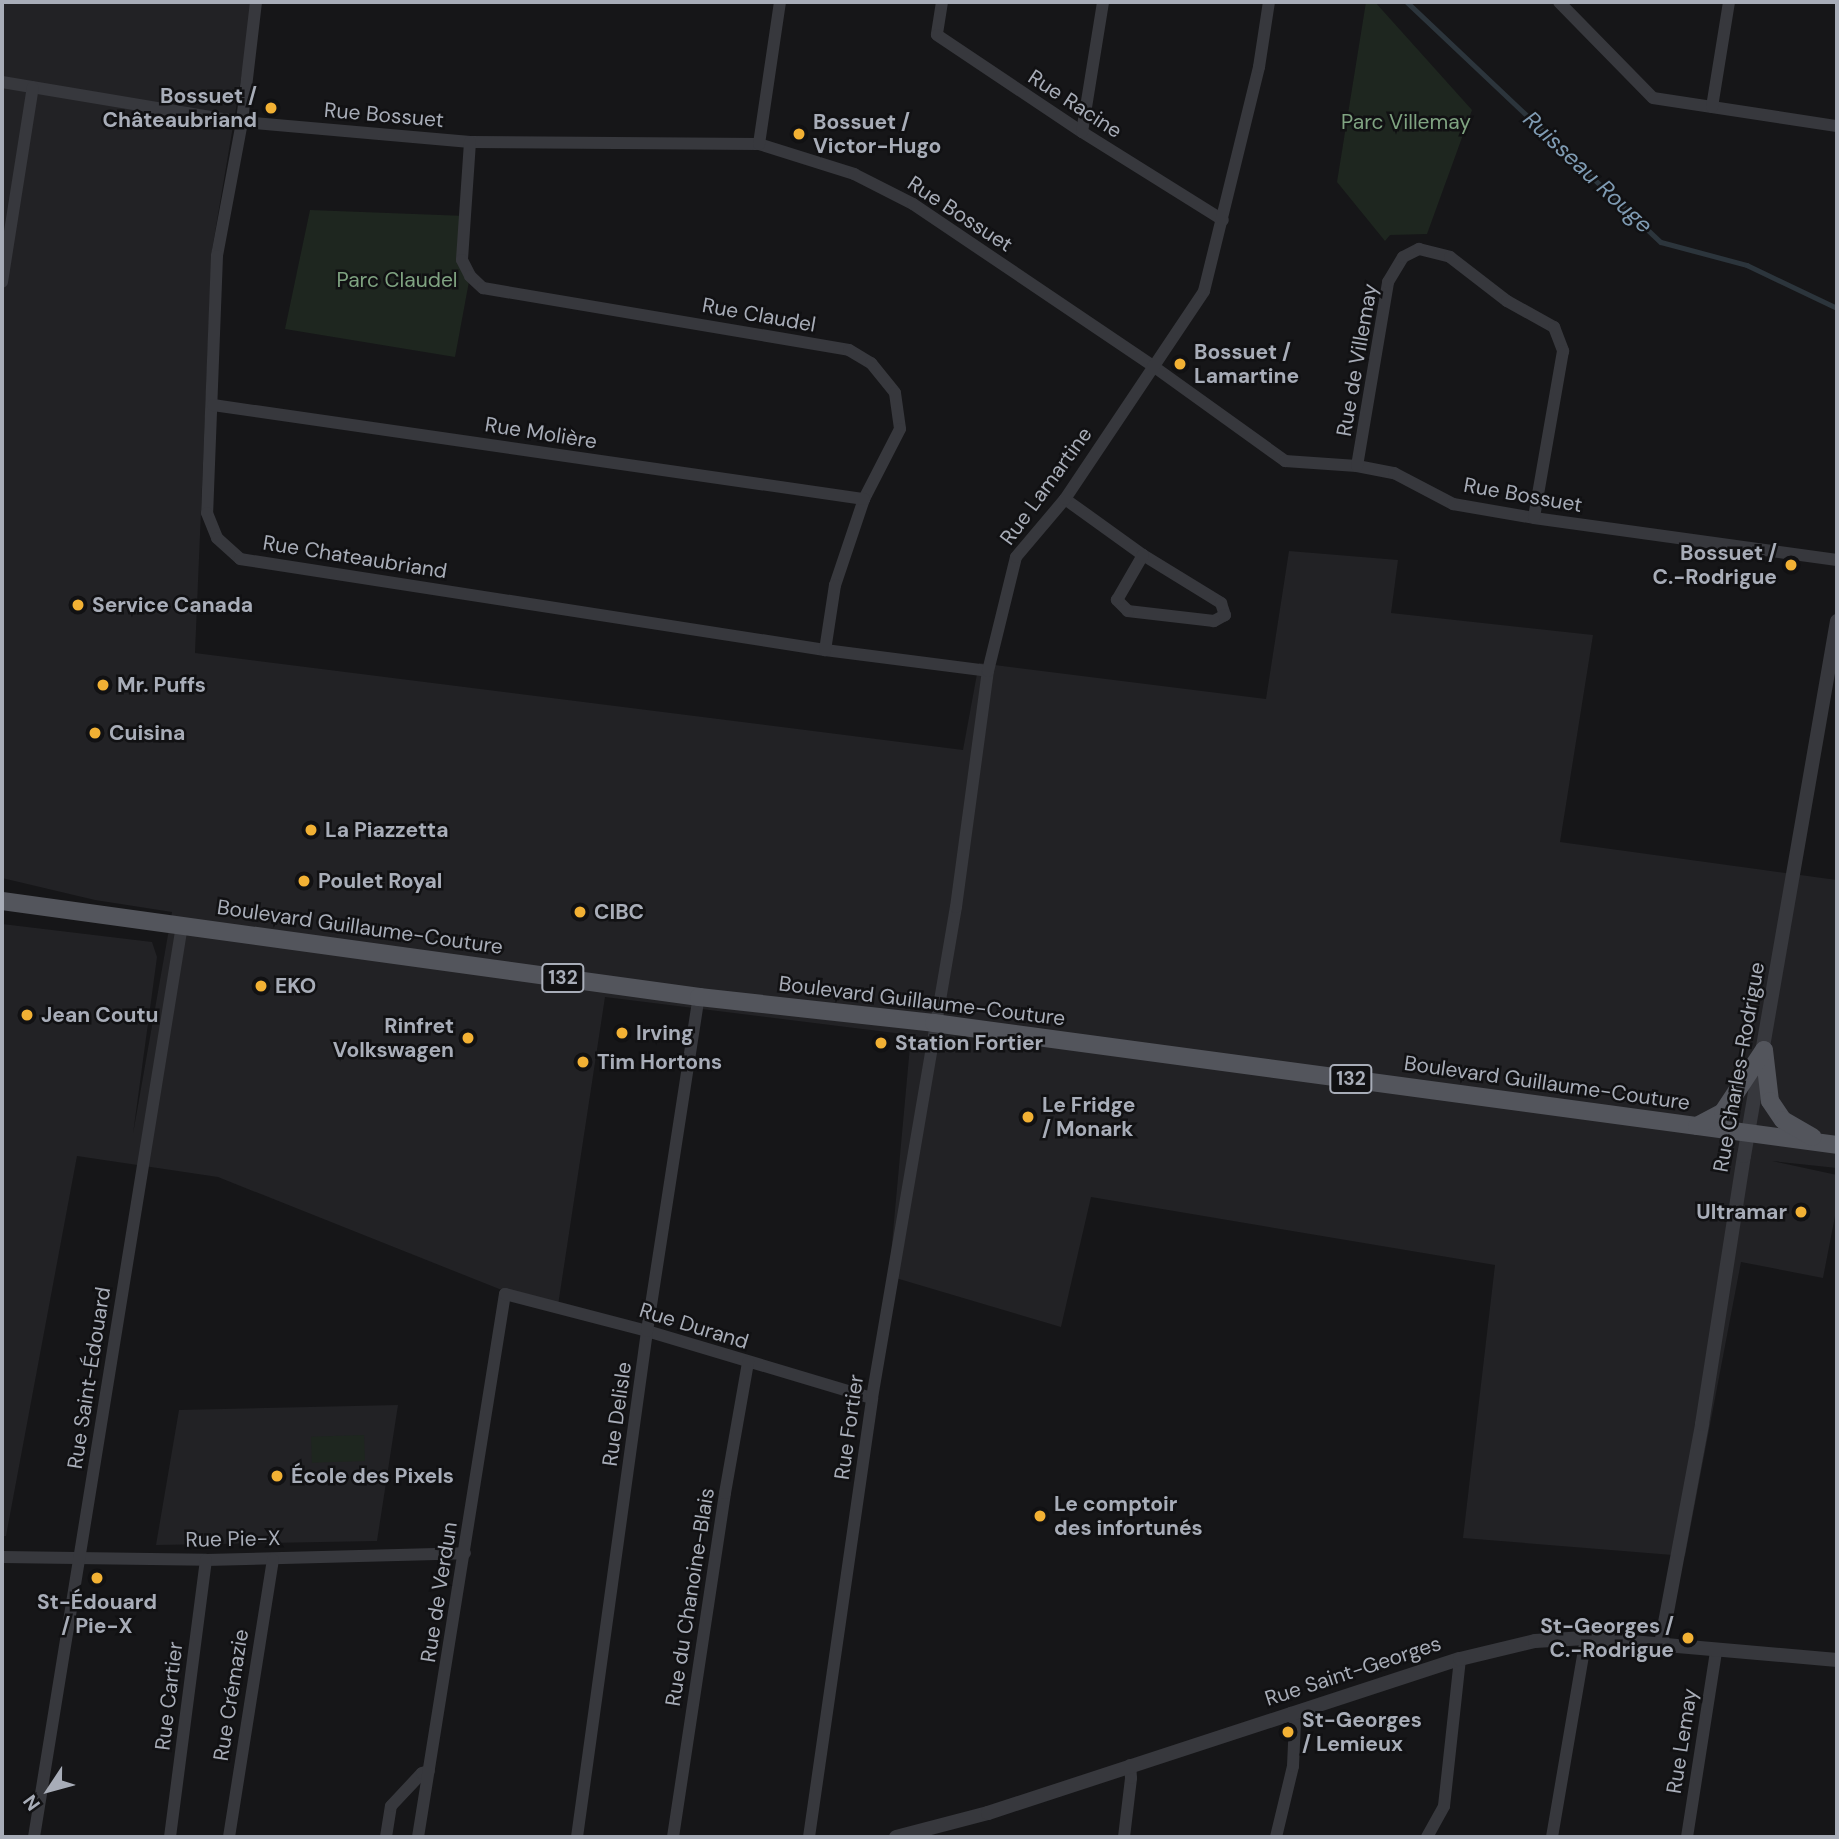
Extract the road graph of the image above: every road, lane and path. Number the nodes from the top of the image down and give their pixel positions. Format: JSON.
{"nodes":[{"id":1,"x":256,"y":2,"type":"edge"},
{"id":2,"x":780,"y":2,"type":"edge"},
{"id":3,"x":942,"y":2,"type":"edge"},
{"id":4,"x":1103,"y":2,"type":"edge"},
{"id":5,"x":1269,"y":2,"type":"edge"},
{"id":6,"x":1559,"y":2,"type":"edge"},
{"id":7,"x":1729,"y":2,"type":"edge"},
{"id":8,"x":2,"y":82,"type":"edge"},
{"id":9,"x":33,"y":87,"type":"junction"},
{"id":10,"x":1712,"y":107,"type":"junction"},
{"id":11,"x":242,"y":122,"type":"junction"},
{"id":12,"x":1837,"y":126,"type":"edge"},
{"id":13,"x":1082,"y":132,"type":"junction"},
{"id":14,"x":470,"y":142,"type":"junction"},
{"id":15,"x":758,"y":144,"type":"junction"},
{"id":16,"x":1223,"y":220,"type":"junction"},
{"id":17,"x":2,"y":282,"type":"edge"},
{"id":18,"x":1153,"y":366,"type":"junction"},
{"id":19,"x":213,"y":405,"type":"junction"},
{"id":20,"x":1357,"y":466,"type":"junction"},
{"id":21,"x":864,"y":499,"type":"junction"},
{"id":22,"x":1065,"y":499,"type":"junction"},
{"id":23,"x":1534,"y":518,"type":"junction"},
{"id":24,"x":1143,"y":555,"type":"junction"},
{"id":25,"x":1837,"y":560,"type":"edge"},
{"id":26,"x":1837,"y":621,"type":"edge"},
{"id":27,"x":825,"y":650,"type":"junction"},
{"id":28,"x":988,"y":671,"type":"junction"},
{"id":29,"x":2,"y":901,"type":"edge"},
{"id":30,"x":182,"y":925,"type":"junction"},
{"id":31,"x":699,"y":997,"type":"junction"},
{"id":32,"x":934,"y":1023,"type":"junction"},
{"id":33,"x":1764,"y":1050,"type":"junction"},
{"id":34,"x":1697,"y":1126,"type":"junction"},
{"id":35,"x":1748,"y":1133,"type":"junction"},
{"id":36,"x":1829,"y":1144,"type":"edge"},
{"id":37,"x":505,"y":1294,"type":"joint"},
{"id":38,"x":648,"y":1331,"type":"junction"},
{"id":39,"x":748,"y":1362,"type":"junction"},
{"id":40,"x":872,"y":1398,"type":"junction"},
{"id":41,"x":465,"y":1553,"type":"junction"},
{"id":42,"x":2,"y":1557,"type":"edge"},
{"id":43,"x":273,"y":1559,"type":"junction"},
{"id":44,"x":79,"y":1560,"type":"junction"},
{"id":45,"x":206,"y":1560,"type":"junction"},
{"id":46,"x":1586,"y":1638,"type":"junction"},
{"id":47,"x":1661,"y":1644,"type":"junction"},
{"id":48,"x":1716,"y":1651,"type":"junction"},
{"id":49,"x":1460,"y":1659,"type":"junction"},
{"id":50,"x":1837,"y":1660,"type":"edge"},
{"id":51,"x":1292,"y":1713,"type":"junction"},
{"id":52,"x":1130,"y":1765,"type":"junction"},
{"id":53,"x":429,"y":1771,"type":"junction"},
{"id":54,"x":34,"y":1837,"type":"edge"},
{"id":55,"x":170,"y":1837,"type":"edge"},
{"id":56,"x":229,"y":1837,"type":"edge"},
{"id":57,"x":386,"y":1837,"type":"edge"},
{"id":58,"x":418,"y":1837,"type":"edge"},
{"id":59,"x":577,"y":1837,"type":"edge"},
{"id":60,"x":673,"y":1837,"type":"edge"},
{"id":61,"x":809,"y":1837,"type":"edge"},
{"id":62,"x":896,"y":1837,"type":"edge"},
{"id":63,"x":1124,"y":1837,"type":"edge"},
{"id":64,"x":1276,"y":1837,"type":"edge"},
{"id":65,"x":1427,"y":1837,"type":"edge"},
{"id":66,"x":1552,"y":1837,"type":"edge"},
{"id":67,"x":1687,"y":1837,"type":"edge"}],
"edges":[{"from":1,"to":11,"type":"street","name":"Rue Chateaubriand"},
{"from":2,"to":15,"type":"street"},
{"from":3,"to":13,"type":"street","name":"Rue Racine"},
{"from":4,"to":13,"type":"street"},
{"from":5,"to":16,"type":"street","name":"Rue Lamartine"},
{"from":6,"to":10,"type":"street"},
{"from":7,"to":10,"type":"street"},
{"from":8,"to":9,"type":"street","name":"Rue Bossuet"},
{"from":9,"to":11,"type":"street","name":"Rue Bossuet"},
{"from":9,"to":17,"type":"street"},
{"from":10,"to":12,"type":"street"},
{"from":11,"to":14,"type":"street","name":"Rue Bossuet"},
{"from":11,"to":19,"type":"street","name":"Rue Chateaubriand"},
{"from":13,"to":16,"type":"street","name":"Rue Racine"},
{"from":14,"to":15,"type":"street","name":"Rue Bossuet"},
{"from":14,"to":21,"type":"street","name":"Rue Claudel"},
{"from":15,"to":18,"type":"street","name":"Rue Bossuet"},
{"from":16,"to":18,"type":"street","name":"Rue Lamartine"},
{"from":18,"to":20,"type":"street","name":"Rue Bossuet"},
{"from":18,"to":22,"type":"street","name":"Rue Lamartine"},
{"from":19,"to":21,"type":"street","name":"Rue Molière"},
{"from":19,"to":27,"type":"street","name":"Rue Chateaubriand"},
{"from":20,"to":23,"type":"street","name":"Rue Bossuet"},
{"from":20,"to":23,"type":"street","name":"Rue de Villemay"},
{"from":21,"to":27,"type":"street","name":"Rue Claudel"},
{"from":22,"to":24,"type":"street"},
{"from":22,"to":28,"type":"street","name":"Rue Lamartine"},
{"from":23,"to":25,"type":"street","name":"Rue Bossuet"},
{"from":24,"to":24,"type":"street"},
{"from":26,"to":33,"type":"street","name":"Rue Charles-Rodrigue"},
{"from":27,"to":28,"type":"street","name":"Rue Chateaubriand"},
{"from":28,"to":32,"type":"street","name":"Rue Lamartine"},
{"from":29,"to":30,"type":"main road","name":"Boulevard Guillaume-Couture","number":"132"},
{"from":30,"to":31,"type":"main road","name":"Boulevard Guillaume-Couture","number":"132"},
{"from":30,"to":44,"type":"street","name":"Rue Saint-Édouard"},
{"from":31,"to":32,"type":"main road","name":"Boulevard Guillaume-Couture","number":"132"},
{"from":31,"to":38,"type":"street","name":"Rue Delisle"},
{"from":32,"to":34,"type":"main road","name":"Boulevard Guillaume-Couture","number":"132"},
{"from":32,"to":40,"type":"street","name":"Rue Fortier"},
{"from":33,"to":34,"type":"main road"},
{"from":33,"to":35,"type":"street","name":"Rue Charles-Rodrigue"},
{"from":33,"to":36,"type":"main road"},
{"from":34,"to":35,"type":"main road","name":"Boulevard Guillaume-Couture","number":"132"},
{"from":35,"to":36,"type":"main road","name":"Boulevard Guillaume-Couture","number":"132"},
{"from":35,"to":47,"type":"street","name":"Rue Charles-Rodrigue"},
{"from":37,"to":38,"type":"street","name":"Rue Durand"},
{"from":37,"to":41,"type":"street","name":"Rue de Verdun"},
{"from":38,"to":39,"type":"street","name":"Rue Durand"},
{"from":38,"to":59,"type":"street","name":"Rue Delisle"},
{"from":39,"to":40,"type":"street","name":"Rue Durand"},
{"from":39,"to":60,"type":"street","name":"Rue du Chanoine-Blais"},
{"from":40,"to":61,"type":"street","name":"Rue Fortier"},
{"from":41,"to":43,"type":"street","name":"Rue Pie-X"},
{"from":41,"to":53,"type":"street","name":"Rue de Verdun"},
{"from":42,"to":44,"type":"street","name":"Rue Pie-X"},
{"from":43,"to":45,"type":"street","name":"Rue Pie-X"},
{"from":43,"to":56,"type":"street","name":"Rue Crémazie"},
{"from":44,"to":45,"type":"street","name":"Rue Pie-X"},
{"from":44,"to":54,"type":"street","name":"Rue Saint-Édouard"},
{"from":45,"to":55,"type":"street","name":"Rue Cartier"},
{"from":46,"to":47,"type":"street","name":"Rue Saint-Georges"},
{"from":46,"to":49,"type":"street","name":"Rue Saint-Georges"},
{"from":46,"to":66,"type":"street"},
{"from":47,"to":48,"type":"street","name":"Rue Saint-Georges"},
{"from":48,"to":50,"type":"street","name":"Rue Saint-Georges"},
{"from":48,"to":67,"type":"street","name":"Rue Lemay"},
{"from":49,"to":51,"type":"street","name":"Rue Saint-Georges"},
{"from":49,"to":65,"type":"street"},
{"from":51,"to":52,"type":"street","name":"Rue Saint-Georges"},
{"from":51,"to":64,"type":"street"},
{"from":52,"to":62,"type":"street","name":"Rue Saint-Georges"},
{"from":52,"to":63,"type":"street"},
{"from":53,"to":57,"type":"street"},
{"from":53,"to":58,"type":"street","name":"Rue de Verdun"}]}
